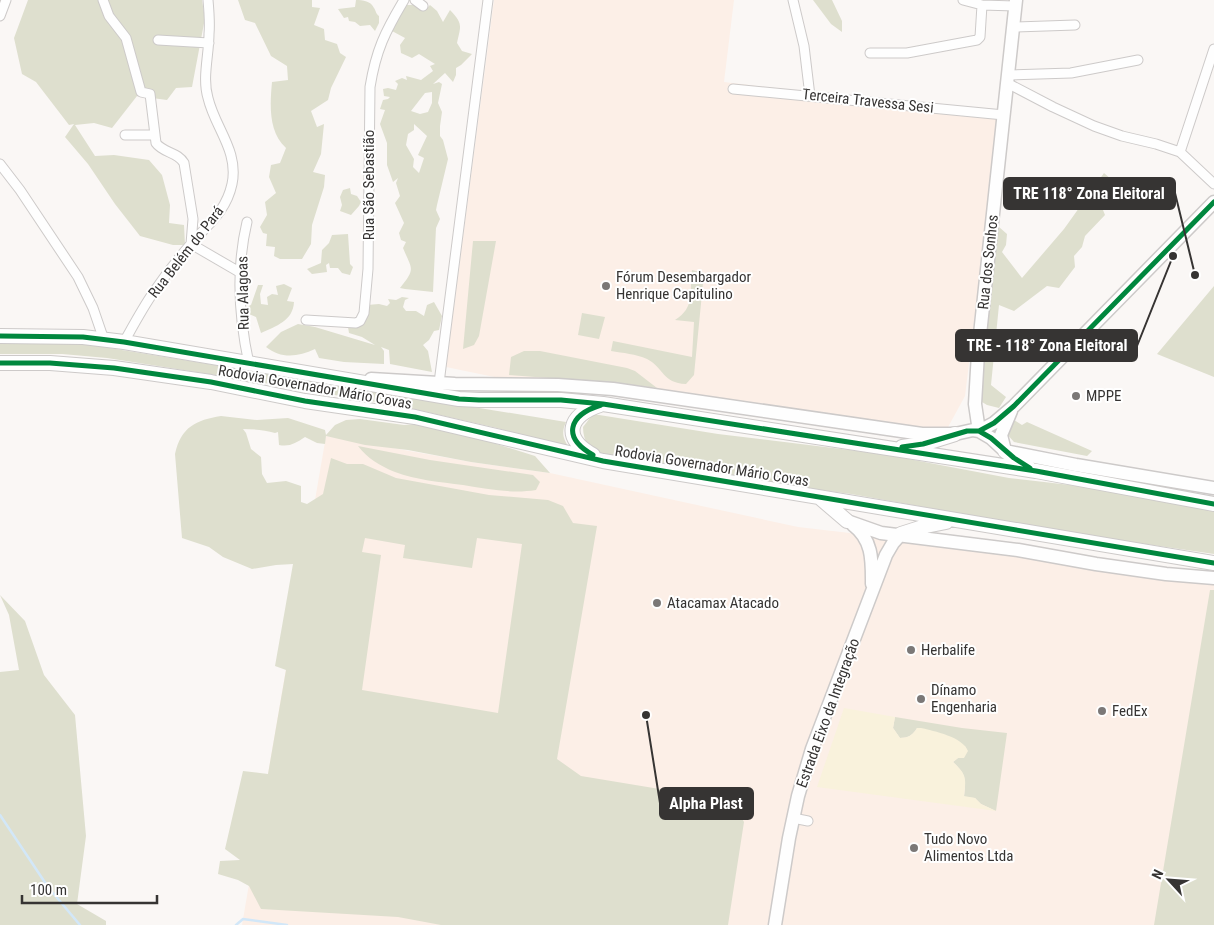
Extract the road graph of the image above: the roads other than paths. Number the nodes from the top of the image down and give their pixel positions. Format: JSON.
{"nodes":[{"id":1,"x":6,"y":0,"type":"edge"},
{"id":2,"x":103,"y":0,"type":"edge"},
{"id":3,"x":208,"y":0,"type":"edge"},
{"id":4,"x":404,"y":0,"type":"edge"},
{"id":5,"x":414,"y":0,"type":"edge"},
{"id":6,"x":488,"y":0,"type":"edge"},
{"id":7,"x":794,"y":0,"type":"edge"},
{"id":8,"x":963,"y":0,"type":"edge"},
{"id":9,"x":1016,"y":3,"type":"edge"},
{"id":10,"x":982,"y":5,"type":"junction"},
{"id":11,"x":423,"y":6,"type":"dead end"},
{"id":12,"x":0,"y":16,"type":"edge"},
{"id":13,"x":1075,"y":25,"type":"dead end"},
{"id":14,"x":1013,"y":27,"type":"junction"},
{"id":15,"x":158,"y":40,"type":"dead end"},
{"id":16,"x":209,"y":43,"type":"junction"},
{"id":17,"x":1214,"y":49,"type":"edge"},
{"id":18,"x":870,"y":53,"type":"dead end"},
{"id":19,"x":1138,"y":60,"type":"dead end"},
{"id":20,"x":1007,"y":79,"type":"junction"},
{"id":21,"x":733,"y":89,"type":"dead end"},
{"id":22,"x":810,"y":96,"type":"junction"},
{"id":23,"x":1004,"y":115,"type":"junction"},
{"id":24,"x":125,"y":135,"type":"dead end"},
{"id":25,"x":154,"y":135,"type":"junction"},
{"id":26,"x":1180,"y":152,"type":"junction"},
{"id":27,"x":0,"y":164,"type":"edge"},
{"id":28,"x":1214,"y":184,"type":"edge"},
{"id":29,"x":1214,"y":202,"type":"edge"},
{"id":30,"x":247,"y":222,"type":"dead end"},
{"id":31,"x":191,"y":244,"type":"junction"},
{"id":32,"x":241,"y":273,"type":"junction"},
{"id":33,"x":306,"y":320,"type":"dead end"},
{"id":34,"x":0,"y":336,"type":"edge"},
{"id":35,"x":104,"y":340,"type":"junction"},
{"id":36,"x":124,"y":342,"type":"junction"},
{"id":37,"x":0,"y":363,"type":"edge"},
{"id":38,"x":249,"y":364,"type":"junction"},
{"id":39,"x":346,"y":380,"type":"junction"},
{"id":40,"x":439,"y":383,"type":"junction"},
{"id":41,"x":603,"y":404,"type":"junction"},
{"id":42,"x":975,"y":404,"type":"junction"},
{"id":43,"x":1013,"y":408,"type":"junction"},
{"id":44,"x":979,"y":431,"type":"junction"},
{"id":45,"x":955,"y":434,"type":"junction"},
{"id":46,"x":888,"y":449,"type":"junction"},
{"id":47,"x":1005,"y":451,"type":"junction"},
{"id":48,"x":603,"y":461,"type":"junction"},
{"id":49,"x":1036,"y":472,"type":"junction"},
{"id":50,"x":1214,"y":488,"type":"edge"},
{"id":51,"x":819,"y":497,"type":"junction"},
{"id":52,"x":1214,"y":504,"type":"edge"},
{"id":53,"x":847,"y":520,"type":"junction"},
{"id":54,"x":957,"y":520,"type":"junction"},
{"id":55,"x":901,"y":534,"type":"junction"},
{"id":56,"x":1214,"y":562,"type":"edge"},
{"id":57,"x":1214,"y":578,"type":"edge"},
{"id":58,"x":872,"y":591,"type":"junction"},
{"id":59,"x":793,"y":818,"type":"junction"},
{"id":60,"x":808,"y":821,"type":"dead end"},
{"id":61,"x":775,"y":925,"type":"edge"}],
"edges":[{"from":1,"to":12,"type":"street"},
{"from":2,"to":25,"type":"street"},
{"from":3,"to":16,"type":"street","name":"Rua Belém do Pará"},
{"from":4,"to":33,"type":"street","name":"Rua São Sebastião"},
{"from":5,"to":11,"type":"street"},
{"from":6,"to":40,"type":"street"},
{"from":7,"to":22,"type":"street"},
{"from":8,"to":10,"type":"street"},
{"from":9,"to":10,"type":"street"},
{"from":9,"to":14,"type":"main road","name":"Rua dos Sonhos"},
{"from":10,"to":18,"type":"street"},
{"from":13,"to":14,"type":"street"},
{"from":14,"to":20,"type":"main road","name":"Rua dos Sonhos"},
{"from":15,"to":16,"type":"street"},
{"from":16,"to":31,"type":"street","name":"Rua Belém do Pará"},
{"from":17,"to":26,"type":"street"},
{"from":19,"to":20,"type":"street"},
{"from":20,"to":23,"type":"main road","name":"Rua dos Sonhos"},
{"from":20,"to":26,"type":"street"},
{"from":21,"to":22,"type":"street","name":"Terceira Travessa Sesi"},
{"from":22,"to":23,"type":"street","name":"Terceira Travessa Sesi"},
{"from":23,"to":42,"type":"main road","name":"Rua dos Sonhos"},
{"from":24,"to":25,"type":"street"},
{"from":25,"to":31,"type":"street"},
{"from":26,"to":28,"type":"street"},
{"from":27,"to":35,"type":"street"},
{"from":29,"to":43,"type":"main road"},
{"from":30,"to":32,"type":"street","name":"Rua Alagoas"},
{"from":31,"to":32,"type":"street"},
{"from":31,"to":36,"type":"street","name":"Rua Belém do Pará"},
{"from":32,"to":38,"type":"street","name":"Rua Alagoas"},
{"from":34,"to":35,"type":"highway","name":"Rodovia Governador Mário Covas"},
{"from":35,"to":36,"type":"highway","name":"Rodovia Governador Mário Covas"},
{"from":36,"to":38,"type":"highway","name":"Rodovia Governador Mário Covas"},
{"from":37,"to":48,"type":"highway","name":"Rodovia Governador Mário Covas"},
{"from":38,"to":39,"type":"highway","name":"Rodovia Governador Mário Covas"},
{"from":39,"to":40,"type":"main road"},
{"from":39,"to":41,"type":"highway","name":"Rodovia Governador Mário Covas"},
{"from":40,"to":45,"type":"main road"},
{"from":41,"to":46,"type":"highway","name":"Rodovia Governador Mário Covas"},
{"from":41,"to":48,"type":"highway"},
{"from":42,"to":44,"type":"main road","name":"Rua dos Sonhos"},
{"from":42,"to":45,"type":"main road","name":"Rua dos Sonhos"},
{"from":43,"to":44,"type":"main road"},
{"from":43,"to":47,"type":"main road"},
{"from":44,"to":45,"type":"main road"},
{"from":44,"to":47,"type":"main road"},
{"from":45,"to":46,"type":"highway"},
{"from":46,"to":49,"type":"highway","name":"Rodovia Governador Mário Covas"},
{"from":47,"to":49,"type":"highway"},
{"from":47,"to":50,"type":"main road"},
{"from":48,"to":51,"type":"highway","name":"Rodovia Governador Mário Covas"},
{"from":49,"to":52,"type":"highway","name":"Rodovia Governador Mário Covas"},
{"from":51,"to":53,"type":"highway"},
{"from":51,"to":54,"type":"highway","name":"Rodovia Governador Mário Covas"},
{"from":53,"to":55,"type":"main road"},
{"from":53,"to":58,"type":"main road","name":"Estrada Eixo da Integração"},
{"from":54,"to":55,"type":"highway"},
{"from":54,"to":56,"type":"highway","name":"Rodovia Governador Mário Covas"},
{"from":55,"to":57,"type":"main road"},
{"from":55,"to":58,"type":"main road","name":"Estrada Eixo da Integração"},
{"from":58,"to":59,"type":"main road","name":"Estrada Eixo da Integração"},
{"from":59,"to":60,"type":"street"},
{"from":59,"to":61,"type":"main road","name":"Estrada Eixo da Integração"}]}
